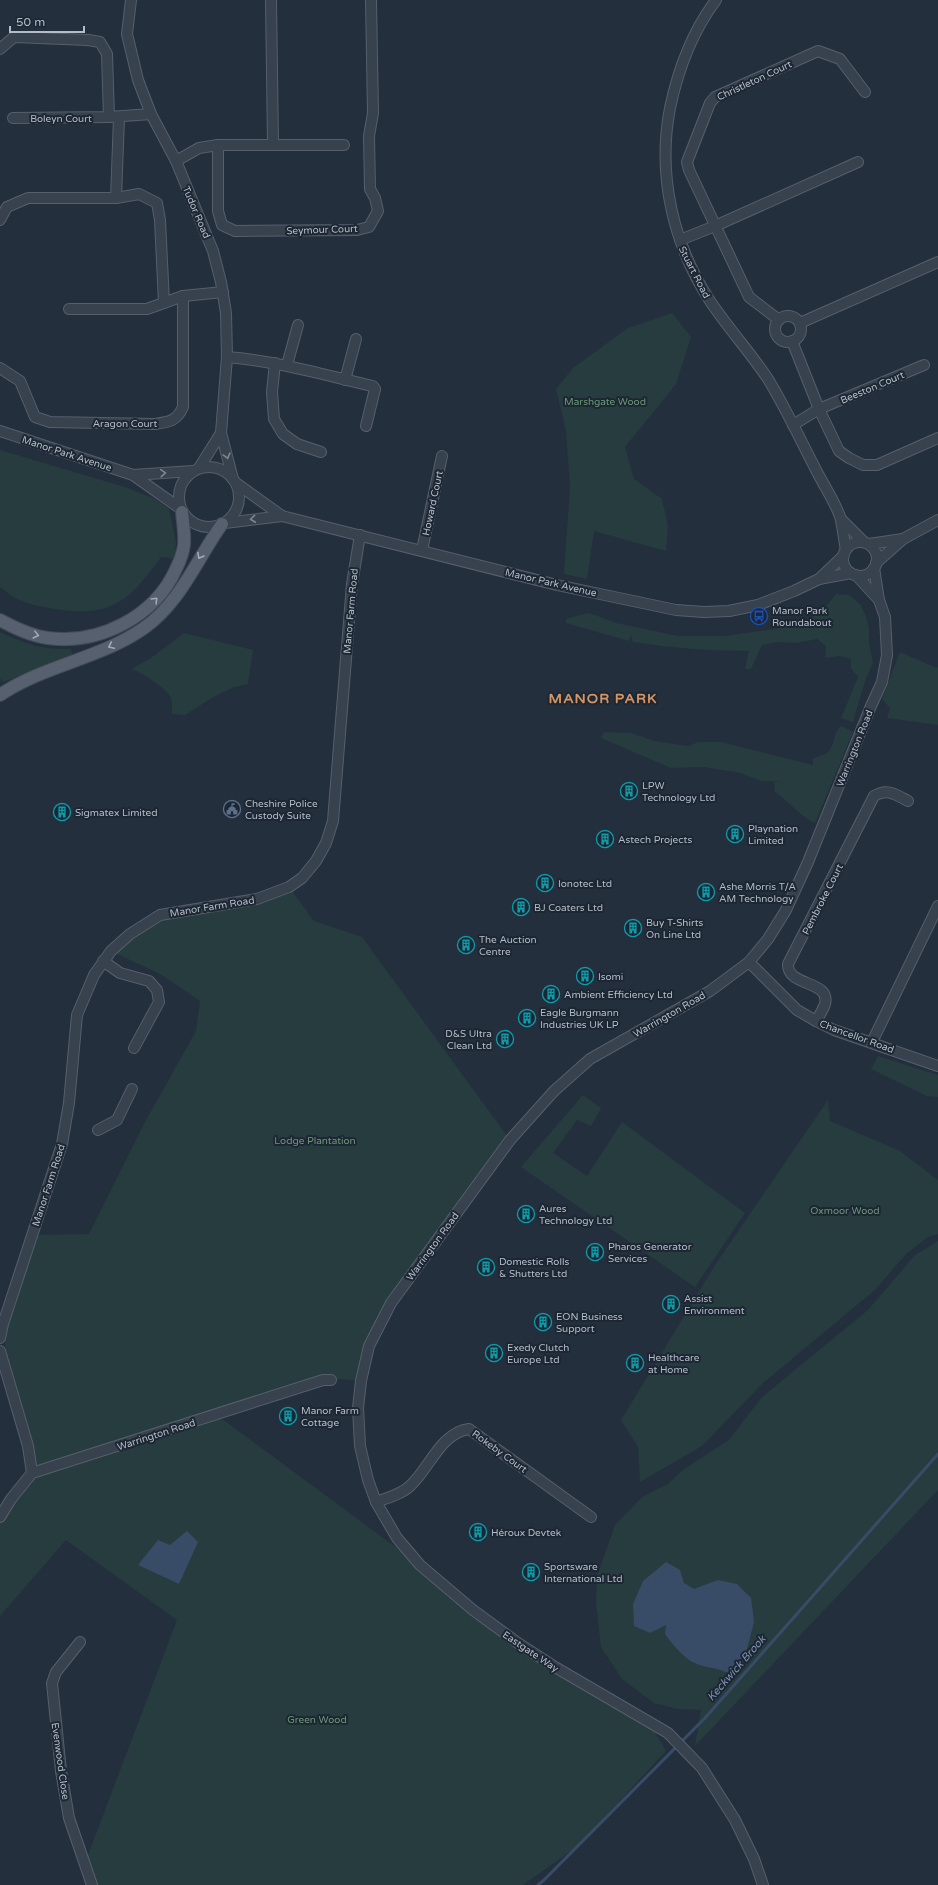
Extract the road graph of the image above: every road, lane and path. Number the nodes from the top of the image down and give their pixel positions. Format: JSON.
{"nodes":[{"id":1,"x":131,"y":0,"type":"edge"},
{"id":2,"x":271,"y":0,"type":"edge"},
{"id":3,"x":371,"y":0,"type":"edge"},
{"id":4,"x":716,"y":0,"type":"edge"},
{"id":5,"x":0,"y":49,"type":"edge"},
{"id":6,"x":865,"y":92,"type":"dead end"},
{"id":7,"x":151,"y":114,"type":"junction"},
{"id":8,"x":114,"y":117,"type":"junction"},
{"id":9,"x":13,"y":118,"type":"dead end"},
{"id":10,"x":273,"y":144,"type":"junction"},
{"id":11,"x":218,"y":145,"type":"junction"},
{"id":12,"x":344,"y":145,"type":"dead end"},
{"id":13,"x":176,"y":161,"type":"junction"},
{"id":14,"x":858,"y":162,"type":"dead end"},
{"id":15,"x":116,"y":198,"type":"junction"},
{"id":16,"x":0,"y":220,"type":"edge"},
{"id":17,"x":715,"y":226,"type":"junction"},
{"id":18,"x":680,"y":240,"type":"junction"},
{"id":19,"x":938,"y":262,"type":"edge"},
{"id":20,"x":223,"y":292,"type":"junction"},
{"id":21,"x":183,"y":296,"type":"junction"},
{"id":22,"x":164,"y":303,"type":"junction"},
{"id":23,"x":69,"y":309,"type":"dead end"},
{"id":24,"x":779,"y":320,"type":"junction"},
{"id":25,"x":800,"y":324,"type":"junction"},
{"id":26,"x":298,"y":325,"type":"dead end"},
{"id":27,"x":356,"y":339,"type":"dead end"},
{"id":28,"x":792,"y":341,"type":"junction"},
{"id":29,"x":227,"y":357,"type":"junction"},
{"id":30,"x":275,"y":363,"type":"junction"},
{"id":31,"x":288,"y":365,"type":"junction"},
{"id":32,"x":924,"y":366,"type":"dead end"},
{"id":33,"x":0,"y":368,"type":"edge"},
{"id":34,"x":345,"y":380,"type":"junction"},
{"id":35,"x":819,"y":409,"type":"junction"},
{"id":36,"x":793,"y":425,"type":"junction"},
{"id":37,"x":366,"y":426,"type":"dead end"},
{"id":38,"x":0,"y":431,"type":"edge"},
{"id":39,"x":221,"y":433,"type":"junction"},
{"id":40,"x":938,"y":438,"type":"edge"},
{"id":41,"x":321,"y":452,"type":"dead end"},
{"id":42,"x":442,"y":456,"type":"dead end"},
{"id":43,"x":196,"y":469,"type":"junction"},
{"id":44,"x":133,"y":475,"type":"junction"},
{"id":45,"x":235,"y":481,"type":"junction"},
{"id":46,"x":182,"y":510,"type":"junction"},
{"id":47,"x":282,"y":516,"type":"junction"},
{"id":48,"x":841,"y":519,"type":"junction"},
{"id":49,"x":938,"y":520,"type":"edge"},
{"id":50,"x":223,"y":523,"type":"junction"},
{"id":51,"x":360,"y":535,"type":"junction"},
{"id":52,"x":903,"y":538,"type":"junction"},
{"id":53,"x":866,"y":543,"type":"junction"},
{"id":54,"x":422,"y":550,"type":"junction"},
{"id":55,"x":845,"y":553,"type":"junction"},
{"id":56,"x":875,"y":566,"type":"junction"},
{"id":57,"x":853,"y":574,"type":"junction"},
{"id":58,"x":819,"y":579,"type":"junction"},
{"id":59,"x":879,"y":600,"type":"junction"},
{"id":60,"x":0,"y":620,"type":"edge"},
{"id":61,"x":0,"y":695,"type":"edge"},
{"id":62,"x":908,"y":801,"type":"dead end"},
{"id":63,"x":938,"y":906,"type":"edge"},
{"id":64,"x":103,"y":962,"type":"junction"},
{"id":65,"x":749,"y":962,"type":"junction"},
{"id":66,"x":816,"y":1021,"type":"junction"},
{"id":67,"x":872,"y":1042,"type":"junction"},
{"id":68,"x":134,"y":1048,"type":"dead end"},
{"id":69,"x":938,"y":1066,"type":"edge"},
{"id":70,"x":132,"y":1089,"type":"dead end"},
{"id":71,"x":98,"y":1130,"type":"dead end"},
{"id":72,"x":0,"y":1338,"type":"edge"},
{"id":73,"x":0,"y":1351,"type":"edge"},
{"id":74,"x":331,"y":1380,"type":"dead end"},
{"id":75,"x":361,"y":1382,"type":"joint"},
{"id":76,"x":32,"y":1473,"type":"junction"},
{"id":77,"x":376,"y":1502,"type":"junction"},
{"id":78,"x":0,"y":1517,"type":"edge"},
{"id":79,"x":591,"y":1517,"type":"dead end"},
{"id":80,"x":80,"y":1642,"type":"dead end"},
{"id":81,"x":92,"y":1885,"type":"edge"},
{"id":82,"x":763,"y":1885,"type":"edge"}],
"edges":[{"from":1,"to":7,"type":"street","name":"Tudor Road"},
{"from":2,"to":10,"type":"street"},
{"from":3,"to":11,"type":"street","name":"Seymour Court"},
{"from":4,"to":18,"type":"street","name":"Stuart Road"},
{"from":5,"to":8,"type":"street"},
{"from":6,"to":17,"type":"street","name":"Christleton Court"},
{"from":7,"to":8,"type":"street","name":"Boleyn Court"},
{"from":7,"to":13,"type":"street","name":"Tudor Road"},
{"from":8,"to":9,"type":"street","name":"Boleyn Court"},
{"from":8,"to":15,"type":"street"},
{"from":10,"to":11,"type":"street"},
{"from":10,"to":12,"type":"street"},
{"from":11,"to":13,"type":"street"},
{"from":13,"to":20,"type":"street","name":"Tudor Road"},
{"from":14,"to":17,"type":"street"},
{"from":15,"to":16,"type":"street"},
{"from":15,"to":22,"type":"street"},
{"from":17,"to":18,"type":"street"},
{"from":17,"to":24,"type":"street","name":"Christleton Court"},
{"from":18,"to":36,"type":"street","name":"Stuart Road"},
{"from":19,"to":25,"type":"street"},
{"from":20,"to":21,"type":"street"},
{"from":20,"to":29,"type":"street","name":"Tudor Road"},
{"from":21,"to":22,"type":"street"},
{"from":21,"to":33,"type":"street","name":"Aragon Court"},
{"from":22,"to":23,"type":"street"},
{"from":24,"to":25,"type":"street"},
{"from":24,"to":28,"type":"street"},
{"from":25,"to":28,"type":"street"},
{"from":26,"to":31,"type":"street"},
{"from":27,"to":34,"type":"street"},
{"from":28,"to":35,"type":"street"},
{"from":29,"to":30,"type":"street"},
{"from":29,"to":39,"type":"street","name":"Tudor Road"},
{"from":30,"to":31,"type":"street"},
{"from":30,"to":41,"type":"street"},
{"from":31,"to":34,"type":"street"},
{"from":32,"to":35,"type":"street","name":"Beeston Court"},
{"from":34,"to":37,"type":"street"},
{"from":35,"to":36,"type":"street","name":"Beeston Court"},
{"from":35,"to":40,"type":"street"},
{"from":36,"to":48,"type":"street","name":"Stuart Road"},
{"from":38,"to":44,"type":"street","name":"Manor Park Avenue"},
{"from":39,"to":43,"type":"street","name":"Tudor Road"},
{"from":39,"to":45,"type":"street","name":"Tudor Road","one_way":true},
{"from":42,"to":54,"type":"street","name":"Howard Court"},
{"from":44,"to":43,"type":"street","name":"Manor Park Avenue","one_way":true},
{"from":43,"to":45,"type":"street"},
{"from":43,"to":46,"type":"street"},
{"from":44,"to":46,"type":"street","name":"Manor Park Avenue"},
{"from":45,"to":47,"type":"street","name":"Manor Park Avenue"},
{"from":45,"to":50,"type":"street"},
{"from":46,"to":50,"type":"street"},
{"from":60,"to":46,"type":"main road","one_way":true},
{"from":47,"to":50,"type":"street","name":"Manor Park Avenue","one_way":true},
{"from":47,"to":51,"type":"street","name":"Manor Park Avenue"},
{"from":48,"to":53,"type":"street","name":"Stuart Road"},
{"from":48,"to":55,"type":"street","name":"Stuart Road"},
{"from":49,"to":52,"type":"street"},
{"from":50,"to":61,"type":"main road","one_way":true},
{"from":51,"to":54,"type":"street","name":"Manor Park Avenue"},
{"from":51,"to":64,"type":"street","name":"Manor Farm Road"},
{"from":52,"to":53,"type":"street"},
{"from":52,"to":56,"type":"street"},
{"from":53,"to":55,"type":"street"},
{"from":53,"to":56,"type":"street"},
{"from":54,"to":58,"type":"street","name":"Manor Park Avenue"},
{"from":55,"to":57,"type":"street"},
{"from":55,"to":58,"type":"street","name":"Manor Park Avenue"},
{"from":56,"to":57,"type":"street"},
{"from":56,"to":59,"type":"street","name":"Warrington Road"},
{"from":57,"to":58,"type":"street","name":"Manor Park Avenue"},
{"from":57,"to":59,"type":"street","name":"Warrington Road"},
{"from":59,"to":65,"type":"street","name":"Warrington Road"},
{"from":62,"to":66,"type":"street","name":"Pembroke Court"},
{"from":63,"to":67,"type":"street"},
{"from":64,"to":68,"type":"street"},
{"from":64,"to":72,"type":"street","name":"Manor Farm Road"},
{"from":65,"to":66,"type":"street","name":"Chancellor Road"},
{"from":65,"to":75,"type":"street","name":"Warrington Road"},
{"from":66,"to":67,"type":"street","name":"Chancellor Road"},
{"from":67,"to":69,"type":"street","name":"Chancellor Road"},
{"from":70,"to":71,"type":"street"},
{"from":73,"to":76,"type":"street"},
{"from":74,"to":76,"type":"street","name":"Warrington Road"},
{"from":75,"to":77,"type":"street","name":"Eastgate Way"},
{"from":76,"to":78,"type":"street"},
{"from":77,"to":79,"type":"street","name":"Rokeby Court"},
{"from":77,"to":82,"type":"street","name":"Eastgate Way"},
{"from":80,"to":81,"type":"street","name":"Evenwood Close"}]}
